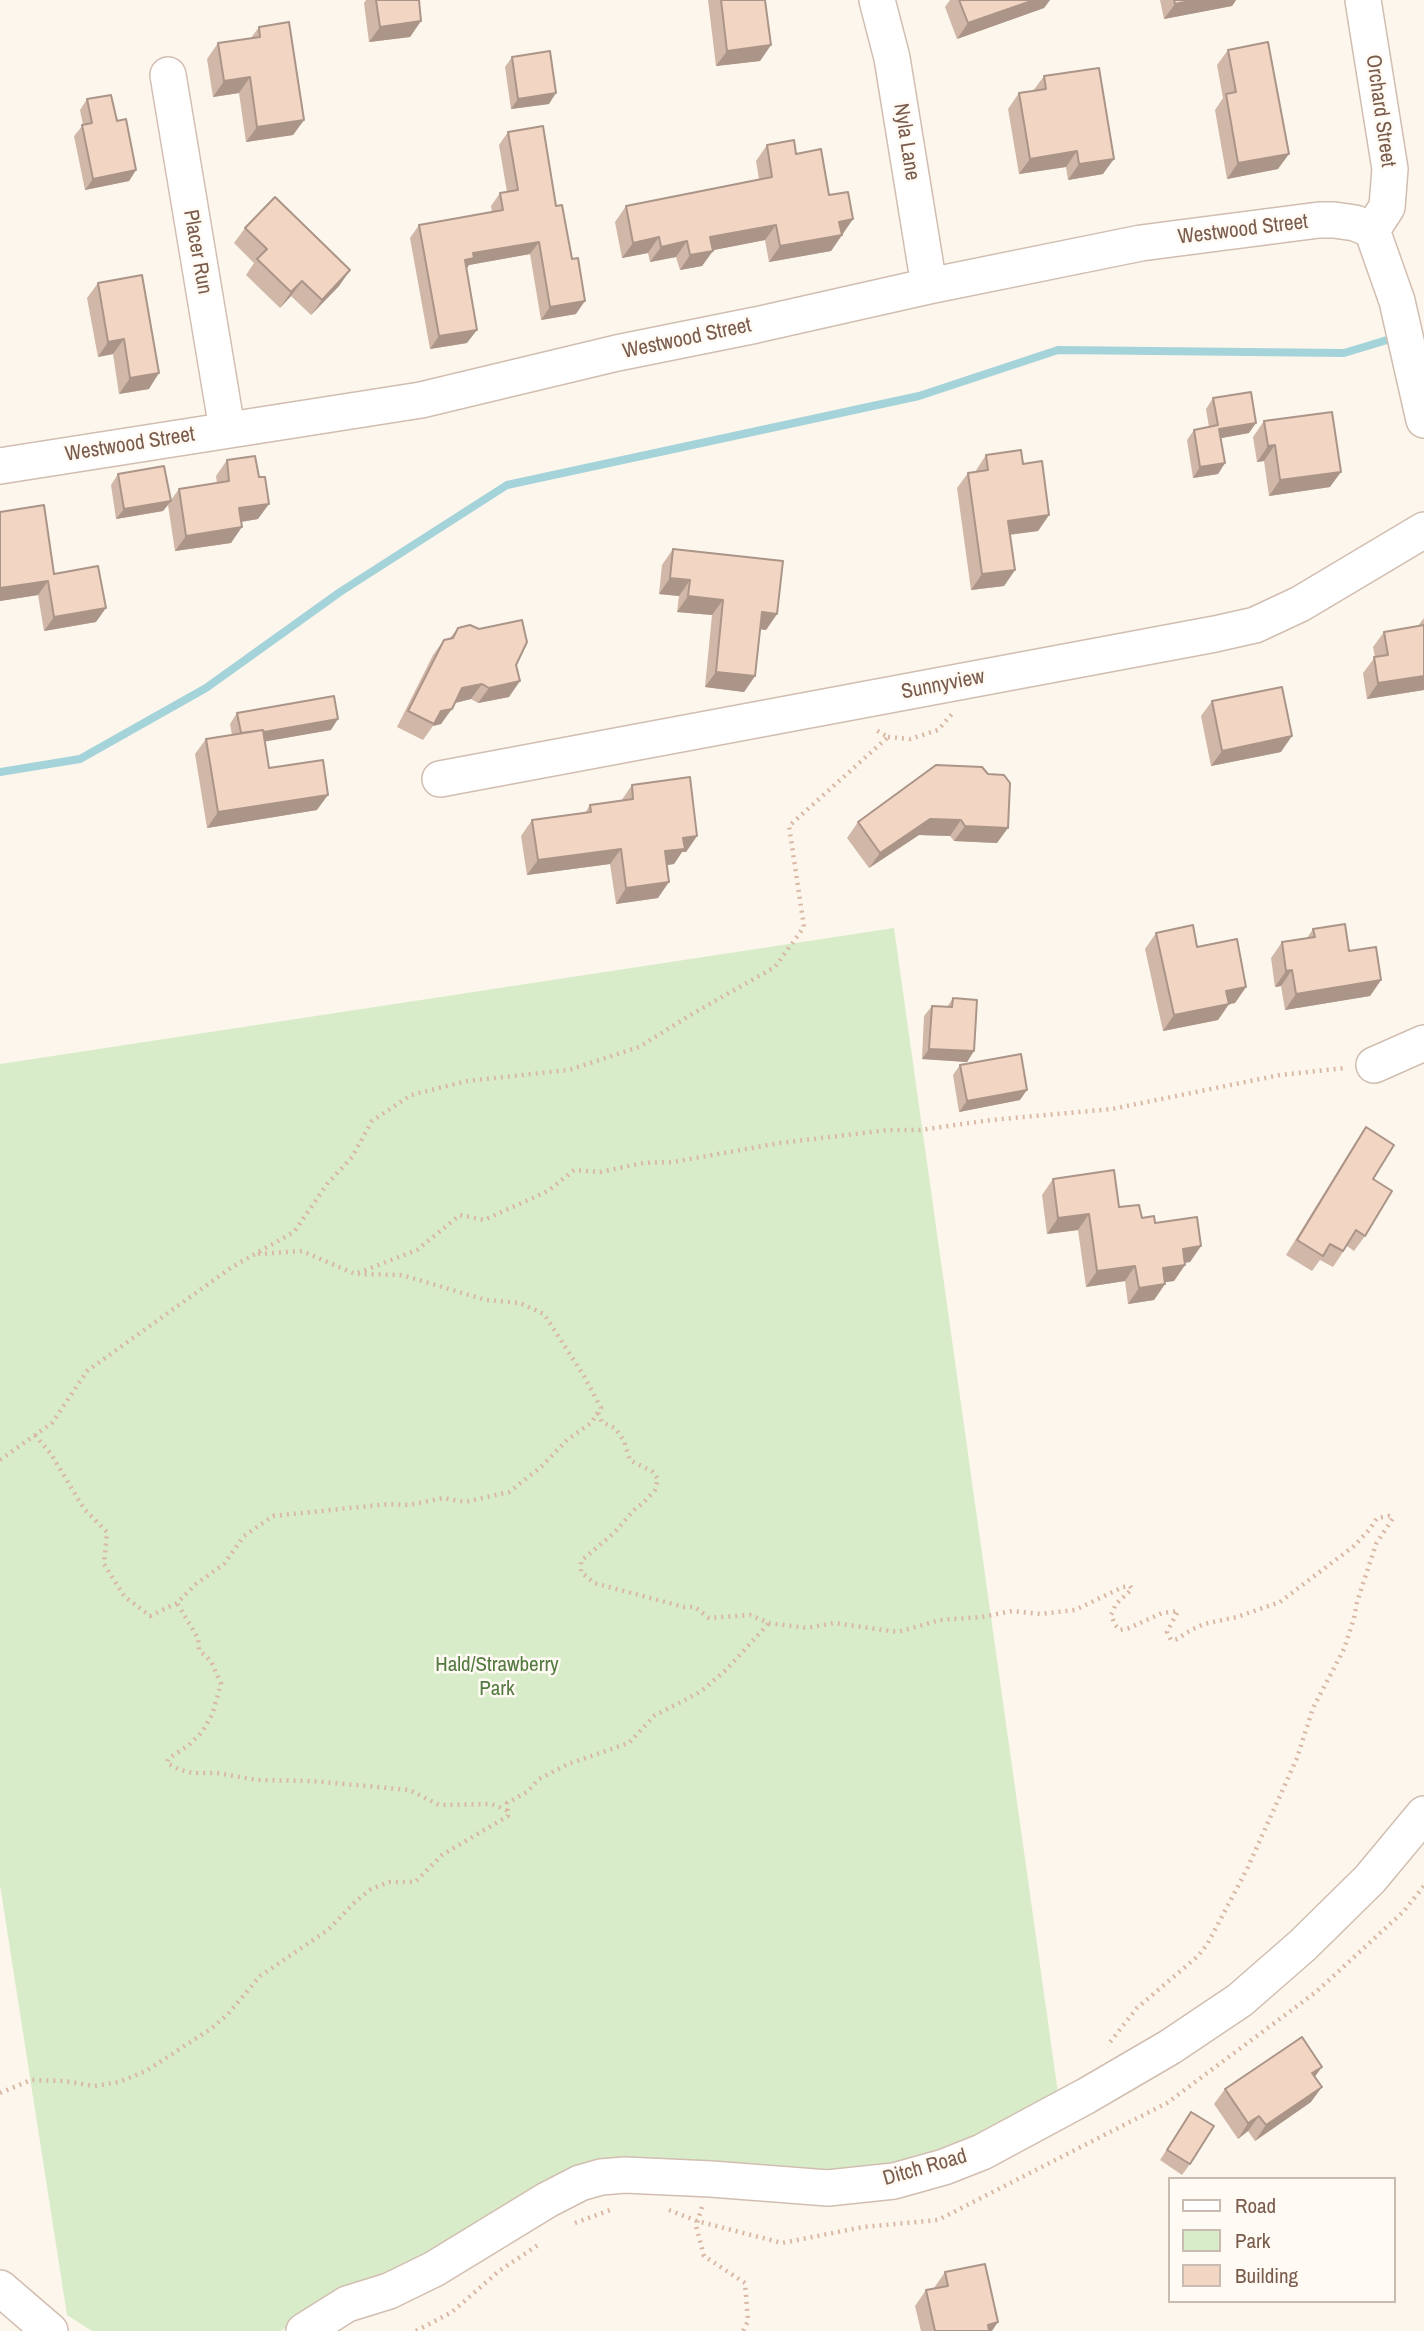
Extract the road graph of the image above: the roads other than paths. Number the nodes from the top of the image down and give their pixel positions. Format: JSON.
{"nodes":[{"id":1,"x":877,"y":0,"type":"edge"},
{"id":2,"x":1363,"y":0,"type":"edge"},
{"id":3,"x":167,"y":75,"type":"dead end"},
{"id":4,"x":1372,"y":230,"type":"junction"},
{"id":5,"x":929,"y":286,"type":"junction"},
{"id":6,"x":1424,"y":420,"type":"edge"},
{"id":7,"x":227,"y":429,"type":"junction"},
{"id":8,"x":0,"y":466,"type":"edge"},
{"id":9,"x":1424,"y":530,"type":"edge"},
{"id":10,"x":440,"y":779,"type":"dead end"},
{"id":11,"x":1424,"y":1043,"type":"edge"},
{"id":12,"x":1374,"y":1065,"type":"road end"},
{"id":13,"x":1424,"y":1814,"type":"edge"},
{"id":14,"x":0,"y":2288,"type":"edge"},
{"id":15,"x":50,"y":2331,"type":"edge"},
{"id":16,"x":304,"y":2331,"type":"edge"}],
"edges":[{"from":1,"to":5,"type":"street","name":"Nyla Lane"},
{"from":2,"to":4,"type":"street","name":"Orchard Street"},
{"from":3,"to":7,"type":"street","name":"Placer Run"},
{"from":4,"to":5,"type":"street","name":"Westwood Street"},
{"from":4,"to":6,"type":"street"},
{"from":5,"to":7,"type":"street","name":"Westwood Street"},
{"from":7,"to":8,"type":"street","name":"Westwood Street"},
{"from":9,"to":10,"type":"street","name":"Sunnyview"},
{"from":11,"to":12,"type":"street"},
{"from":13,"to":16,"type":"street","name":"Ditch Road"},
{"from":14,"to":15,"type":"street"}]}
